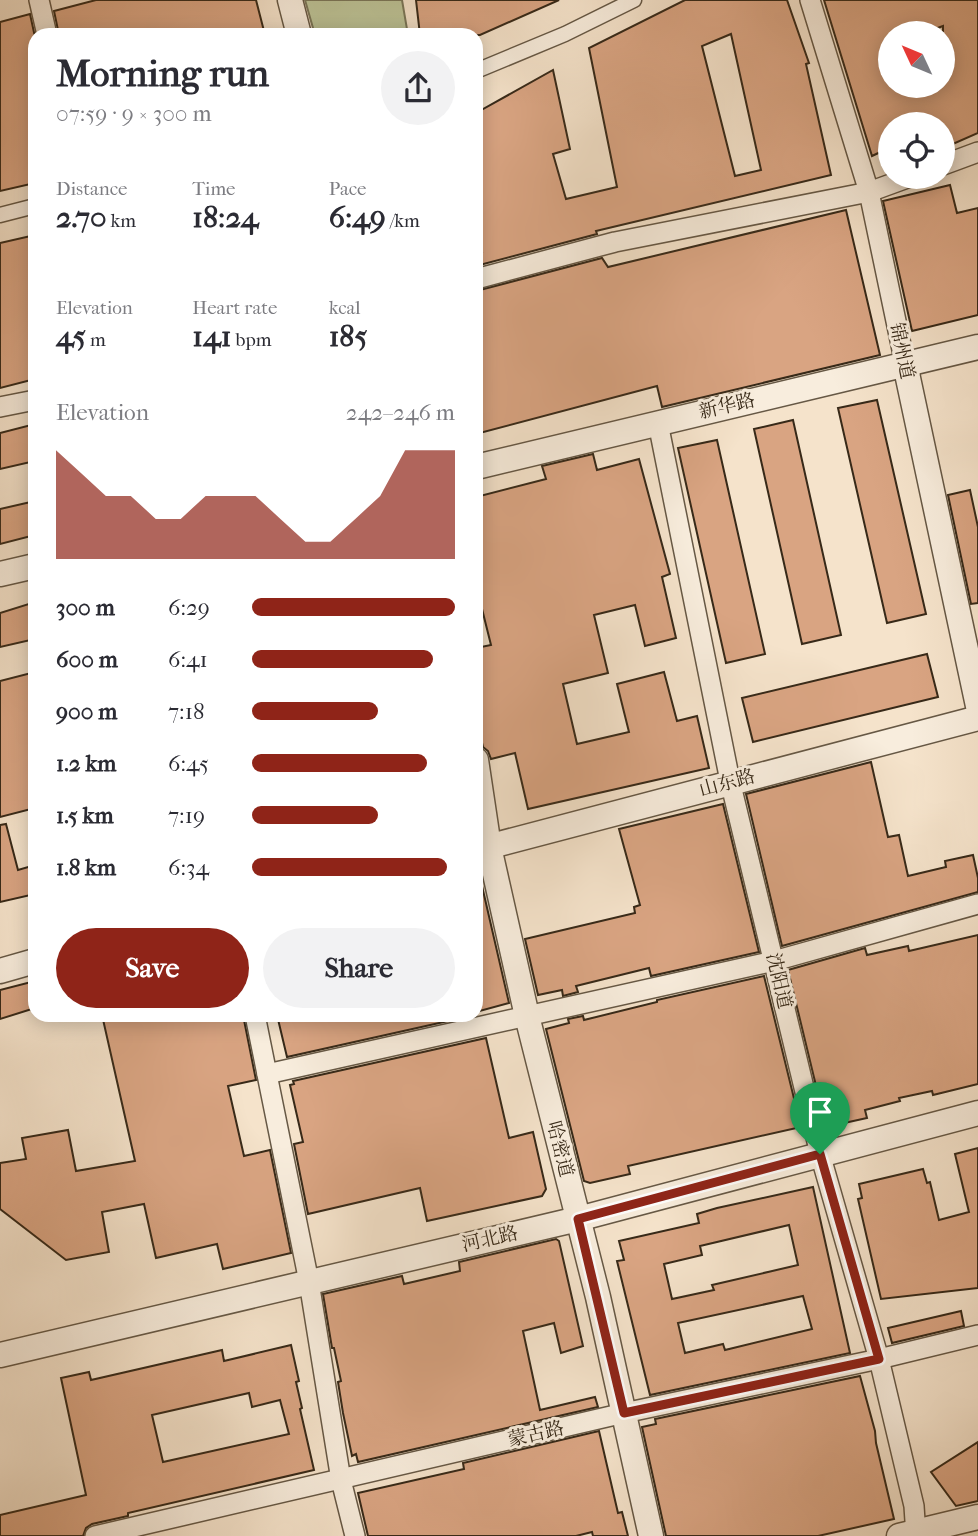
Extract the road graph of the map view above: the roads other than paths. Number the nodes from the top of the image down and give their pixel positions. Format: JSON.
{"nodes":[{"id":1,"x":40,"y":0,"type":"edge"},
{"id":2,"x":290,"y":0,"type":"edge"},
{"id":3,"x":634,"y":0,"type":"edge"},
{"id":4,"x":810,"y":0,"type":"edge"},
{"id":5,"x":46,"y":28,"type":"edge"},
{"id":6,"x":297,"y":28,"type":"edge"},
{"id":7,"x":483,"y":68,"type":"edge"},
{"id":8,"x":978,"y":152,"type":"edge"},
{"id":9,"x":955,"y":160,"type":"edge"},
{"id":10,"x":878,"y":189,"type":"edge"},
{"id":11,"x":869,"y":192,"type":"junction"},
{"id":12,"x":28,"y":208,"type":"edge"},
{"id":13,"x":0,"y":215,"type":"edge"},
{"id":14,"x":483,"y":277,"type":"edge"},
{"id":15,"x":978,"y":347,"type":"edge"},
{"id":16,"x":905,"y":364,"type":"junction"},
{"id":17,"x":28,"y":401,"type":"edge"},
{"id":18,"x":0,"y":407,"type":"edge"},
{"id":19,"x":658,"y":423,"type":"junction"},
{"id":20,"x":483,"y":465,"type":"edge"},
{"id":21,"x":28,"y":568,"type":"edge"},
{"id":22,"x":0,"y":574,"type":"edge"},
{"id":23,"x":978,"y":706,"type":"edge"},
{"id":24,"x":978,"y":718,"type":"edge"},
{"id":25,"x":730,"y":781,"type":"junction"},
{"id":26,"x":483,"y":849,"type":"edge"},
{"id":27,"x":978,"y":904,"type":"edge"},
{"id":28,"x":774,"y":961,"type":"junction"},
{"id":29,"x":28,"y":963,"type":"edge"},
{"id":30,"x":0,"y":971,"type":"edge"},
{"id":31,"x":527,"y":1016,"type":"junction"},
{"id":32,"x":256,"y":1022,"type":"edge"},
{"id":33,"x":267,"y":1074,"type":"junction"},
{"id":34,"x":978,"y":1113,"type":"edge"},
{"id":35,"x":820,"y":1154,"type":"junction"},
{"id":36,"x":578,"y":1219,"type":"junction"},
{"id":37,"x":309,"y":1282,"type":"junction"},
{"id":38,"x":978,"y":1335,"type":"edge"},
{"id":39,"x":0,"y":1355,"type":"edge"},
{"id":40,"x":879,"y":1359,"type":"junction"},
{"id":41,"x":624,"y":1413,"type":"junction"},
{"id":42,"x":341,"y":1480,"type":"junction"},
{"id":43,"x":978,"y":1517,"type":"edge"},
{"id":44,"x":910,"y":1535,"type":"edge"},
{"id":45,"x":95,"y":1536,"type":"edge"},
{"id":46,"x":355,"y":1536,"type":"edge"},
{"id":47,"x":651,"y":1536,"type":"edge"}],
"edges":[{"from":1,"to":5,"type":"street"},
{"from":2,"to":6,"type":"street"},
{"from":3,"to":7,"type":"street"},
{"from":4,"to":11,"type":"street","name":"锦州道"},
{"from":8,"to":9,"type":"street"},
{"from":10,"to":11,"type":"street"},
{"from":11,"to":14,"type":"street"},
{"from":11,"to":16,"type":"street","name":"锦州道"},
{"from":12,"to":13,"type":"street"},
{"from":15,"to":16,"type":"street","name":"新华路"},
{"from":16,"to":19,"type":"street","name":"新华路"},
{"from":16,"to":23,"type":"street","name":"锦州道"},
{"from":17,"to":18,"type":"street"},
{"from":19,"to":20,"type":"street","name":"新华路"},
{"from":19,"to":25,"type":"street","name":"沈阳道"},
{"from":21,"to":22,"type":"street"},
{"from":24,"to":25,"type":"street","name":"山东路"},
{"from":25,"to":26,"type":"street","name":"山东路"},
{"from":25,"to":28,"type":"street","name":"沈阳道"},
{"from":26,"to":31,"type":"street","name":"哈密道"},
{"from":27,"to":28,"type":"street"},
{"from":28,"to":31,"type":"street"},
{"from":28,"to":35,"type":"street","name":"沈阳道"},
{"from":29,"to":30,"type":"street"},
{"from":31,"to":33,"type":"street"},
{"from":31,"to":36,"type":"street","name":"哈密道"},
{"from":32,"to":33,"type":"street"},
{"from":33,"to":37,"type":"street"},
{"from":34,"to":35,"type":"street","name":"河北路"},
{"from":35,"to":36,"type":"street","name":"河北路"},
{"from":35,"to":40,"type":"street","name":"沈阳道"},
{"from":36,"to":37,"type":"street","name":"河北路"},
{"from":36,"to":41,"type":"street","name":"哈密道"},
{"from":37,"to":39,"type":"street","name":"河北路"},
{"from":37,"to":42,"type":"street"},
{"from":38,"to":40,"type":"street","name":"蒙古路"},
{"from":40,"to":41,"type":"street","name":"蒙古路"},
{"from":40,"to":44,"type":"street","name":"沈阳道"},
{"from":41,"to":42,"type":"street","name":"蒙古路"},
{"from":41,"to":47,"type":"street","name":"哈密道"},
{"from":42,"to":45,"type":"street","name":"蒙古路"},
{"from":42,"to":46,"type":"street"},
{"from":43,"to":44,"type":"street"}]}
